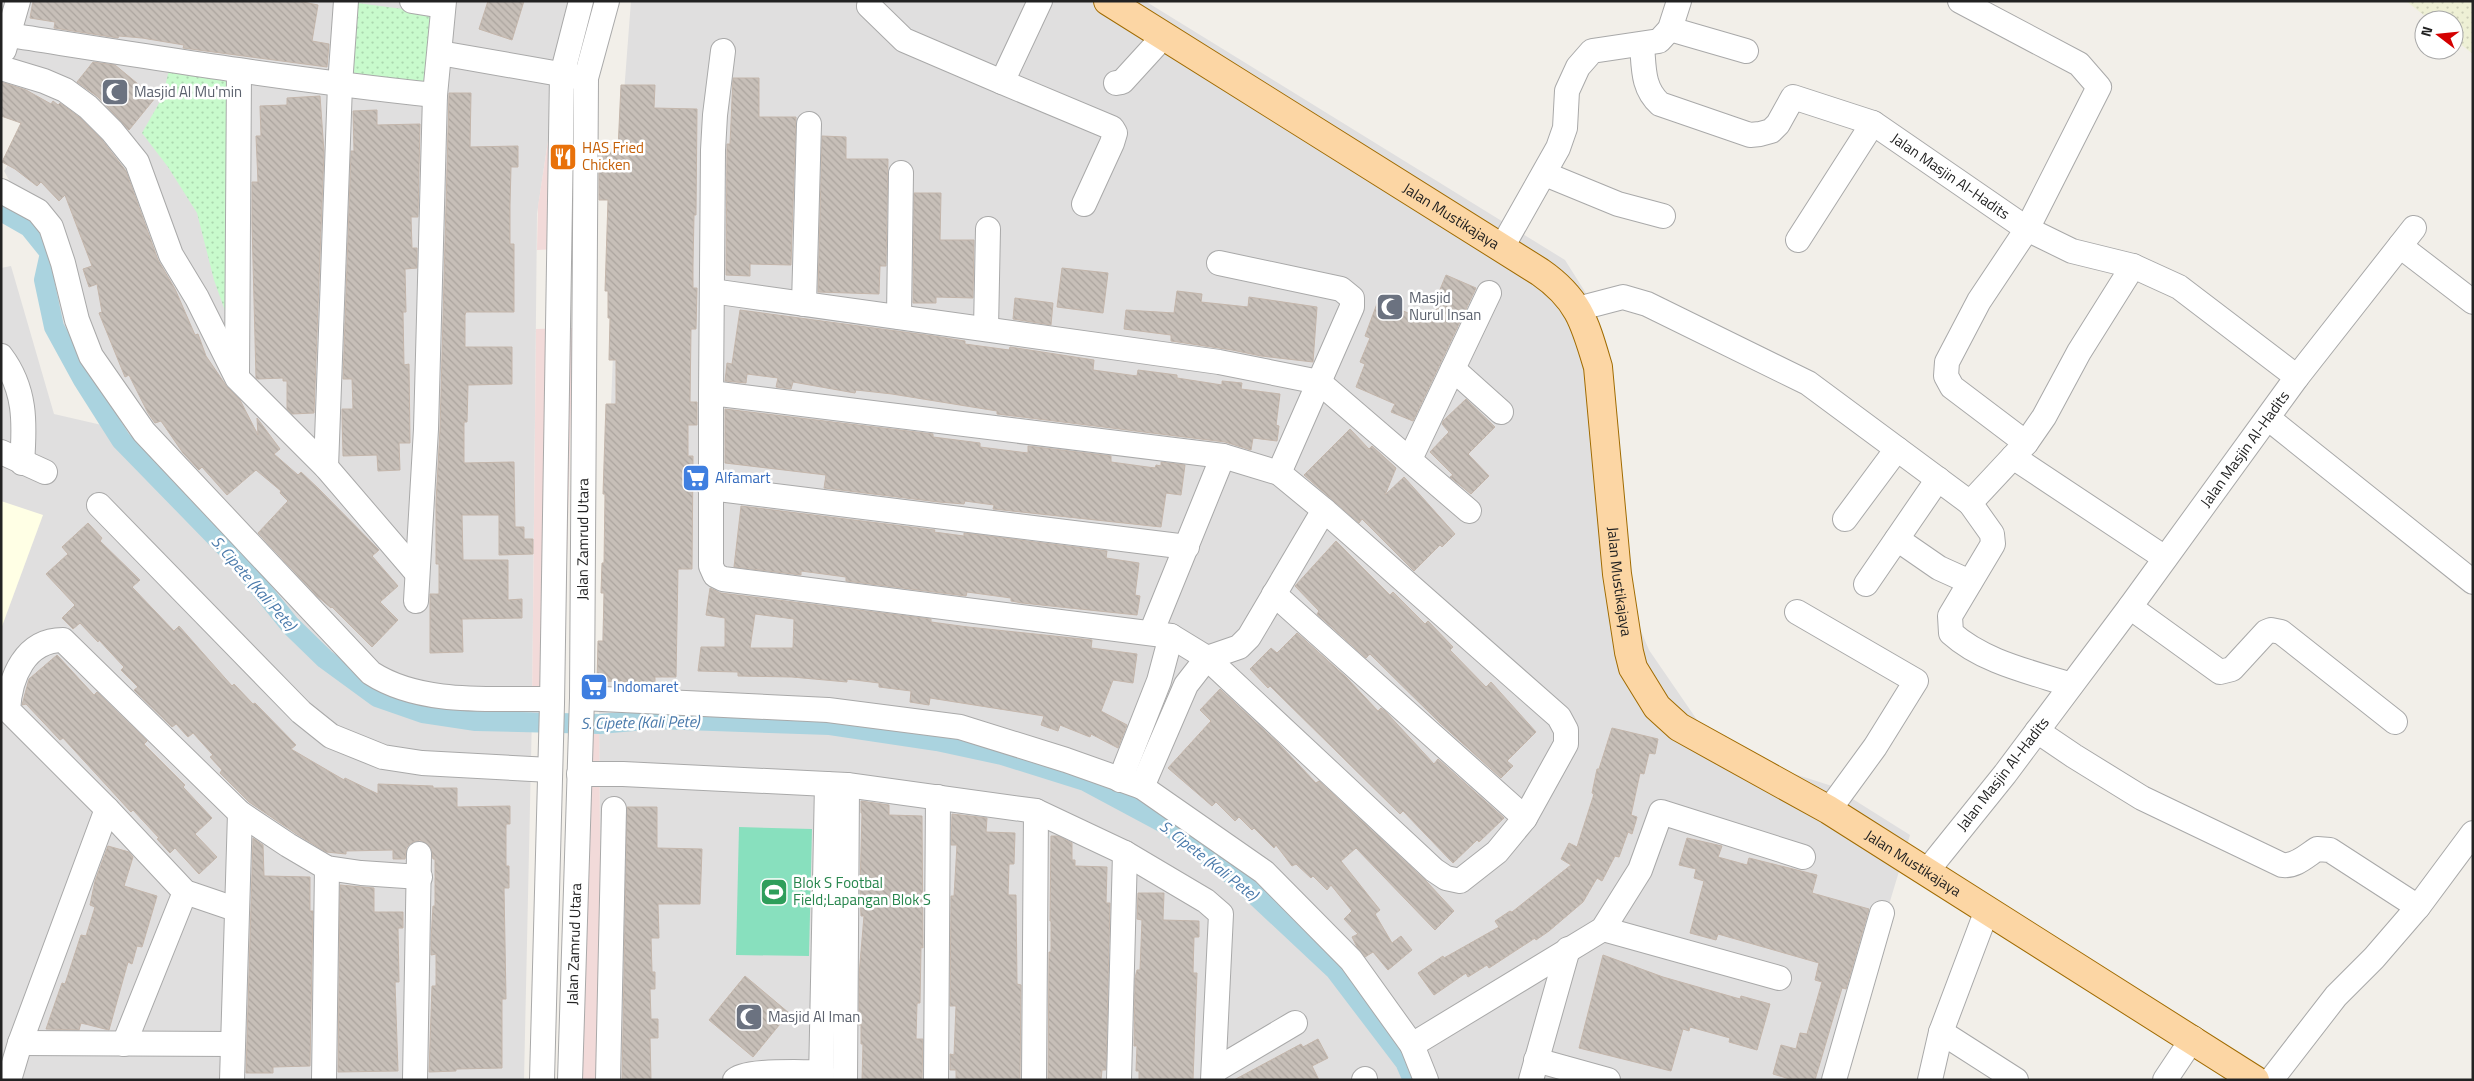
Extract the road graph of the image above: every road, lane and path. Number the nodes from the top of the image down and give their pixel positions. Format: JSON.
{"nodes":[{"id":1,"x":18,"y":1,"type":"edge"},
{"id":2,"x":346,"y":1,"type":"edge"},
{"id":3,"x":412,"y":1,"type":"edge"},
{"id":4,"x":581,"y":1,"type":"edge"},
{"id":5,"x":607,"y":1,"type":"edge"},
{"id":6,"x":870,"y":1,"type":"edge"},
{"id":7,"x":1040,"y":1,"type":"edge"},
{"id":8,"x":1108,"y":1,"type":"edge"},
{"id":9,"x":1679,"y":1,"type":"edge"},
{"id":10,"x":1960,"y":1,"type":"edge"},
{"id":11,"x":444,"y":4,"type":"edge"},
{"id":12,"x":1670,"y":28,"type":"junction"},
{"id":13,"x":9,"y":34,"type":"junction"},
{"id":14,"x":1164,"y":36,"type":"junction"},
{"id":15,"x":1642,"y":45,"type":"junction"},
{"id":16,"x":723,"y":51,"type":"dead end"},
{"id":17,"x":1746,"y":51,"type":"dead end"},
{"id":18,"x":440,"y":53,"type":"junction"},
{"id":19,"x":1,"y":61,"type":"edge"},
{"id":20,"x":1,"y":68,"type":"edge"},
{"id":21,"x":239,"y":71,"type":"junction"},
{"id":22,"x":562,"y":75,"type":"junction"},
{"id":23,"x":586,"y":78,"type":"junction"},
{"id":24,"x":1002,"y":82,"type":"junction"},
{"id":25,"x":1116,"y":83,"type":"dead end"},
{"id":26,"x":340,"y":85,"type":"junction"},
{"id":27,"x":435,"y":95,"type":"junction"},
{"id":28,"x":1873,"y":123,"type":"junction"},
{"id":29,"x":809,"y":124,"type":"dead end"},
{"id":30,"x":901,"y":173,"type":"dead end"},
{"id":31,"x":1544,"y":174,"type":"junction"},
{"id":32,"x":1,"y":191,"type":"edge"},
{"id":33,"x":1084,"y":204,"type":"dead end"},
{"id":34,"x":1663,"y":216,"type":"dead end"},
{"id":35,"x":988,"y":229,"type":"dead end"},
{"id":36,"x":2027,"y":229,"type":"junction"},
{"id":37,"x":1798,"y":240,"type":"dead end"},
{"id":38,"x":1501,"y":249,"type":"junction"},
{"id":39,"x":1219,"y":263,"type":"dead end"},
{"id":40,"x":2134,"y":266,"type":"junction"},
{"id":41,"x":712,"y":290,"type":"junction"},
{"id":42,"x":1489,"y":293,"type":"dead end"},
{"id":43,"x":2473,"y":302,"type":"edge"},
{"id":44,"x":804,"y":304,"type":"junction"},
{"id":45,"x":1577,"y":309,"type":"junction"},
{"id":46,"x":899,"y":317,"type":"junction"},
{"id":47,"x":986,"y":329,"type":"junction"},
{"id":48,"x":1,"y":356,"type":"edge"},
{"id":49,"x":1453,"y":369,"type":"junction"},
{"id":50,"x":2297,"y":377,"type":"junction"},
{"id":51,"x":237,"y":378,"type":"junction"},
{"id":52,"x":1319,"y":382,"type":"junction"},
{"id":53,"x":711,"y":393,"type":"junction"},
{"id":54,"x":1501,"y":412,"type":"dead end"},
{"id":55,"x":2269,"y":419,"type":"junction"},
{"id":56,"x":1897,"y":449,"type":"junction"},
{"id":57,"x":2020,"y":450,"type":"junction"},
{"id":58,"x":1,"y":452,"type":"edge"},
{"id":59,"x":1223,"y":456,"type":"junction"},
{"id":60,"x":1410,"y":459,"type":"junction"},
{"id":61,"x":22,"y":463,"type":"junction"},
{"id":62,"x":326,"y":467,"type":"junction"},
{"id":63,"x":45,"y":472,"type":"dead end"},
{"id":64,"x":1279,"y":473,"type":"junction"},
{"id":65,"x":1938,"y":479,"type":"junction"},
{"id":66,"x":710,"y":488,"type":"junction"},
{"id":67,"x":1970,"y":502,"type":"junction"},
{"id":68,"x":98,"y":505,"type":"dead end"},
{"id":69,"x":1324,"y":510,"type":"junction"},
{"id":70,"x":1469,"y":511,"type":"dead end"},
{"id":71,"x":1845,"y":519,"type":"dead end"},
{"id":72,"x":1897,"y":539,"type":"junction"},
{"id":73,"x":1186,"y":546,"type":"junction"},
{"id":74,"x":2166,"y":558,"type":"junction"},
{"id":75,"x":417,"y":573,"type":"junction"},
{"id":76,"x":1970,"y":582,"type":"junction"},
{"id":77,"x":2473,"y":582,"type":"edge"},
{"id":78,"x":1866,"y":584,"type":"dead end"},
{"id":79,"x":1274,"y":594,"type":"junction"},
{"id":80,"x":416,"y":601,"type":"dead end"},
{"id":81,"x":2130,"y":607,"type":"junction"},
{"id":82,"x":1798,"y":612,"type":"dead end"},
{"id":83,"x":1161,"y":635,"type":"junction"},
{"id":84,"x":1207,"y":658,"type":"junction"},
{"id":85,"x":2071,"y":685,"type":"junction"},
{"id":86,"x":552,"y":701,"type":"junction"},
{"id":87,"x":582,"y":704,"type":"junction"},
{"id":88,"x":2395,"y":722,"type":"dead end"},
{"id":89,"x":2037,"y":731,"type":"junction"},
{"id":90,"x":550,"y":767,"type":"junction"},
{"id":91,"x":579,"y":770,"type":"junction"},
{"id":92,"x":1120,"y":780,"type":"junction"},
{"id":93,"x":837,"y":784,"type":"junction"},
{"id":94,"x":1142,"y":787,"type":"junction"},
{"id":95,"x":938,"y":797,"type":"junction"},
{"id":96,"x":107,"y":809,"type":"junction"},
{"id":97,"x":614,"y":809,"type":"dead end"},
{"id":98,"x":1829,"y":810,"type":"junction"},
{"id":99,"x":1036,"y":811,"type":"junction"},
{"id":100,"x":240,"y":813,"type":"junction"},
{"id":101,"x":1525,"y":818,"type":"junction"},
{"id":102,"x":2469,"y":845,"type":"edge"},
{"id":103,"x":1125,"y":853,"type":"junction"},
{"id":104,"x":419,"y":854,"type":"dead end"},
{"id":105,"x":1802,"y":857,"type":"dead end"},
{"id":106,"x":327,"y":868,"type":"junction"},
{"id":107,"x":1927,"y":871,"type":"junction"},
{"id":108,"x":420,"y":877,"type":"junction"},
{"id":109,"x":185,"y":892,"type":"junction"},
{"id":110,"x":2418,"y":907,"type":"junction"},
{"id":111,"x":235,"y":909,"type":"junction"},
{"id":112,"x":1987,"y":910,"type":"junction"},
{"id":113,"x":1882,"y":913,"type":"dead end"},
{"id":114,"x":1603,"y":928,"type":"junction"},
{"id":115,"x":1568,"y":949,"type":"junction"},
{"id":116,"x":1779,"y":978,"type":"dead end"},
{"id":117,"x":1296,"y":1023,"type":"dead end"},
{"id":118,"x":1941,"y":1032,"type":"junction"},
{"id":119,"x":2193,"y":1038,"type":"junction"},
{"id":120,"x":20,"y":1043,"type":"junction"},
{"id":121,"x":124,"y":1044,"type":"junction"},
{"id":122,"x":233,"y":1044,"type":"junction"},
{"id":123,"x":1412,"y":1045,"type":"junction"},
{"id":124,"x":1534,"y":1070,"type":"edge"},
{"id":125,"x":1214,"y":1075,"type":"edge"},
{"id":126,"x":822,"y":1076,"type":"edge"},
{"id":127,"x":9,"y":1080,"type":"edge"},
{"id":128,"x":232,"y":1080,"type":"edge"},
{"id":129,"x":324,"y":1080,"type":"edge"},
{"id":130,"x":415,"y":1080,"type":"edge"},
{"id":131,"x":542,"y":1080,"type":"edge"},
{"id":132,"x":570,"y":1080,"type":"edge"},
{"id":133,"x":608,"y":1080,"type":"edge"},
{"id":134,"x":735,"y":1080,"type":"edge"},
{"id":135,"x":845,"y":1080,"type":"edge"},
{"id":136,"x":936,"y":1080,"type":"edge"},
{"id":137,"x":1034,"y":1080,"type":"edge"},
{"id":138,"x":1119,"y":1080,"type":"edge"},
{"id":139,"x":1426,"y":1080,"type":"edge"},
{"id":140,"x":1608,"y":1080,"type":"edge"},
{"id":141,"x":1834,"y":1080,"type":"edge"},
{"id":142,"x":1930,"y":1080,"type":"edge"},
{"id":143,"x":2016,"y":1080,"type":"edge"},
{"id":144,"x":2165,"y":1080,"type":"edge"},
{"id":145,"x":2255,"y":1080,"type":"edge"},
{"id":146,"x":2271,"y":1080,"type":"edge"}],
"edges":[{"from":1,"to":13,"type":"street"},
{"from":2,"to":26,"type":"street"},
{"from":3,"to":11,"type":"street"},
{"from":4,"to":22,"type":"street","name":"Jalan Zamrud Utara"},
{"from":5,"to":23,"type":"street","name":"Jalan Zamrud Utara"},
{"from":6,"to":24,"type":"street"},
{"from":7,"to":24,"type":"street"},
{"from":8,"to":14,"type":"main road","name":"Jalan Mustikajaya"},
{"from":9,"to":12,"type":"street"},
{"from":10,"to":36,"type":"street"},
{"from":11,"to":18,"type":"street"},
{"from":12,"to":15,"type":"street"},
{"from":12,"to":17,"type":"street"},
{"from":13,"to":19,"type":"street"},
{"from":13,"to":21,"type":"street"},
{"from":14,"to":25,"type":"street"},
{"from":14,"to":38,"type":"main road","name":"Jalan Mustikajaya"},
{"from":15,"to":28,"type":"street","name":"Jalan Masjin Al-Hadits"},
{"from":15,"to":31,"type":"street"},
{"from":16,"to":41,"type":"street"},
{"from":18,"to":22,"type":"street"},
{"from":18,"to":27,"type":"street"},
{"from":20,"to":51,"type":"street"},
{"from":21,"to":26,"type":"street"},
{"from":21,"to":51,"type":"street"},
{"from":22,"to":23,"type":"street"},
{"from":22,"to":86,"type":"street","name":"Jalan Zamrud Utara"},
{"from":23,"to":87,"type":"street","name":"Jalan Zamrud Utara"},
{"from":24,"to":33,"type":"street"},
{"from":26,"to":27,"type":"street"},
{"from":26,"to":62,"type":"street"},
{"from":27,"to":75,"type":"street"},
{"from":28,"to":36,"type":"street","name":"Jalan Masjin Al-Hadits"},
{"from":28,"to":37,"type":"street"},
{"from":29,"to":44,"type":"street"},
{"from":30,"to":46,"type":"street"},
{"from":31,"to":34,"type":"street"},
{"from":31,"to":38,"type":"street"},
{"from":32,"to":86,"type":"street"},
{"from":35,"to":47,"type":"street"},
{"from":36,"to":40,"type":"street","name":"Jalan Masjin Al-Hadits"},
{"from":36,"to":57,"type":"street"},
{"from":38,"to":45,"type":"main road","name":"Jalan Mustikajaya"},
{"from":39,"to":52,"type":"street"},
{"from":40,"to":50,"type":"street","name":"Jalan Masjin Al-Hadits"},
{"from":40,"to":57,"type":"street"},
{"from":41,"to":44,"type":"street"},
{"from":41,"to":53,"type":"street"},
{"from":42,"to":49,"type":"street"},
{"from":43,"to":50,"type":"street"},
{"from":44,"to":46,"type":"street"},
{"from":45,"to":56,"type":"street"},
{"from":45,"to":98,"type":"main road","name":"Jalan Mustikajaya"},
{"from":46,"to":47,"type":"street"},
{"from":47,"to":52,"type":"street"},
{"from":48,"to":61,"type":"street"},
{"from":49,"to":54,"type":"street"},
{"from":49,"to":60,"type":"street"},
{"from":50,"to":55,"type":"street","name":"Jalan Masjin Al-Hadits"},
{"from":51,"to":62,"type":"street"},
{"from":52,"to":60,"type":"street"},
{"from":52,"to":64,"type":"street"},
{"from":53,"to":59,"type":"street"},
{"from":53,"to":66,"type":"street"},
{"from":55,"to":74,"type":"street","name":"Jalan Masjin Al-Hadits"},
{"from":55,"to":77,"type":"street"},
{"from":56,"to":65,"type":"street"},
{"from":56,"to":71,"type":"street"},
{"from":57,"to":67,"type":"street"},
{"from":57,"to":74,"type":"street"},
{"from":58,"to":61,"type":"street"},
{"from":59,"to":64,"type":"street"},
{"from":59,"to":73,"type":"street"},
{"from":60,"to":70,"type":"street"},
{"from":61,"to":63,"type":"street"},
{"from":62,"to":75,"type":"street"},
{"from":64,"to":69,"type":"street"},
{"from":65,"to":67,"type":"street"},
{"from":65,"to":72,"type":"street"},
{"from":66,"to":73,"type":"street"},
{"from":66,"to":83,"type":"street"},
{"from":67,"to":76,"type":"street"},
{"from":68,"to":90,"type":"street"},
{"from":69,"to":79,"type":"street"},
{"from":69,"to":101,"type":"street"},
{"from":72,"to":76,"type":"street"},
{"from":72,"to":78,"type":"street"},
{"from":73,"to":83,"type":"street"},
{"from":74,"to":81,"type":"street","name":"Jalan Masjin Al-Hadits"},
{"from":75,"to":80,"type":"street"},
{"from":76,"to":85,"type":"street"},
{"from":79,"to":84,"type":"street"},
{"from":79,"to":101,"type":"street"},
{"from":81,"to":85,"type":"street","name":"Jalan Masjin Al-Hadits"},
{"from":81,"to":88,"type":"street"},
{"from":82,"to":98,"type":"street"},
{"from":83,"to":84,"type":"street"},
{"from":83,"to":92,"type":"street"},
{"from":84,"to":94,"type":"street"},
{"from":84,"to":101,"type":"street"},
{"from":85,"to":89,"type":"street","name":"Jalan Masjin Al-Hadits"},
{"from":86,"to":90,"type":"street","name":"Jalan Zamrud Utara"},
{"from":87,"to":91,"type":"street","name":"Jalan Zamrud Utara"},
{"from":87,"to":92,"type":"street"},
{"from":89,"to":107,"type":"street","name":"Jalan Masjin Al-Hadits"},
{"from":89,"to":110,"type":"street"},
{"from":90,"to":131,"type":"street","name":"Jalan Zamrud Utara"},
{"from":91,"to":93,"type":"street"},
{"from":91,"to":132,"type":"street","name":"Jalan Zamrud Utara"},
{"from":92,"to":94,"type":"street"},
{"from":93,"to":95,"type":"street"},
{"from":93,"to":126,"type":"street"},
{"from":93,"to":135,"type":"street"},
{"from":94,"to":123,"type":"street"},
{"from":95,"to":99,"type":"street"},
{"from":95,"to":136,"type":"street"},
{"from":96,"to":100,"type":"street"},
{"from":96,"to":109,"type":"street"},
{"from":96,"to":120,"type":"street"},
{"from":97,"to":133,"type":"street"},
{"from":98,"to":107,"type":"main road","name":"Jalan Mustikajaya"},
{"from":99,"to":103,"type":"street"},
{"from":99,"to":137,"type":"street"},
{"from":100,"to":106,"type":"street"},
{"from":100,"to":111,"type":"street"},
{"from":102,"to":110,"type":"street"},
{"from":103,"to":125,"type":"street"},
{"from":103,"to":138,"type":"street"},
{"from":104,"to":108,"type":"street"},
{"from":105,"to":114,"type":"street"},
{"from":106,"to":108,"type":"street"},
{"from":106,"to":129,"type":"street"},
{"from":107,"to":112,"type":"main road","name":"Jalan Mustikajaya"},
{"from":108,"to":130,"type":"street"},
{"from":109,"to":111,"type":"street"},
{"from":109,"to":121,"type":"street"},
{"from":110,"to":146,"type":"street"},
{"from":111,"to":122,"type":"street"},
{"from":112,"to":118,"type":"street"},
{"from":112,"to":119,"type":"main road","name":"Jalan Mustikajaya"},
{"from":113,"to":141,"type":"street"},
{"from":114,"to":115,"type":"street"},
{"from":114,"to":116,"type":"street"},
{"from":115,"to":123,"type":"street"},
{"from":115,"to":124,"type":"street"},
{"from":117,"to":125,"type":"street"},
{"from":118,"to":142,"type":"street"},
{"from":118,"to":143,"type":"street"},
{"from":119,"to":144,"type":"street"},
{"from":119,"to":145,"type":"main road","name":"Jalan Mustikajaya"},
{"from":120,"to":121,"type":"street"},
{"from":120,"to":127,"type":"street"},
{"from":121,"to":122,"type":"street"},
{"from":122,"to":128,"type":"street"},
{"from":123,"to":139,"type":"street"},
{"from":124,"to":140,"type":"street"},
{"from":126,"to":134,"type":"street"}]}
